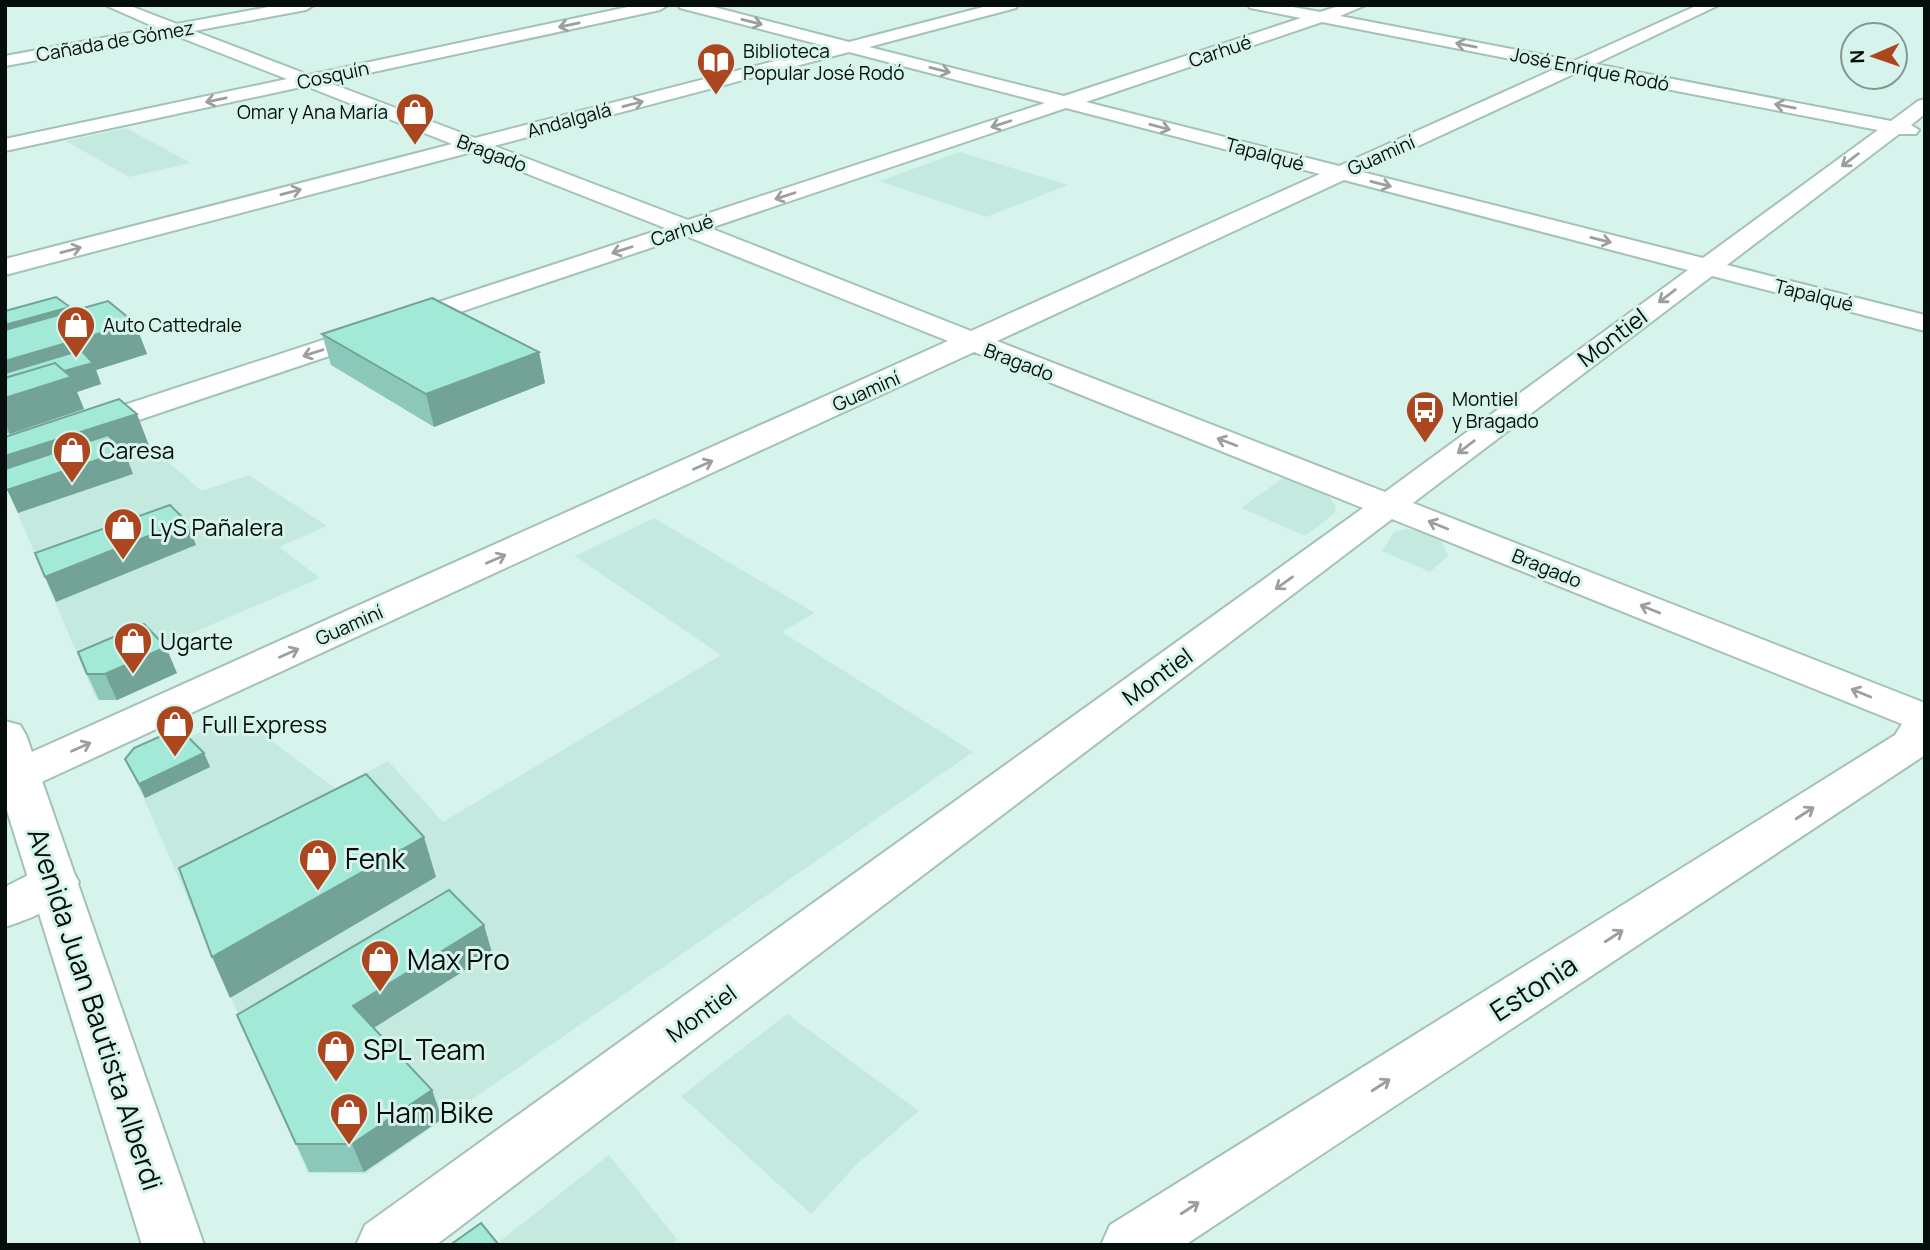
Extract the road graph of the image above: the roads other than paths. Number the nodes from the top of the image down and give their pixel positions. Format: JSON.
{"nodes":[{"id":1,"x":113,"y":5,"type":"edge"},
{"id":2,"x":267,"y":5,"type":"edge"},
{"id":3,"x":306,"y":5,"type":"edge"},
{"id":4,"x":660,"y":5,"type":"edge"},
{"id":5,"x":686,"y":5,"type":"edge"},
{"id":6,"x":1010,"y":5,"type":"edge"},
{"id":7,"x":1256,"y":5,"type":"edge"},
{"id":8,"x":1358,"y":5,"type":"edge"},
{"id":9,"x":1711,"y":5,"type":"edge"},
{"id":10,"x":1321,"y":18,"type":"junction"},
{"id":11,"x":163,"y":25,"type":"junction"},
{"id":12,"x":58,"y":34,"type":"dead end"},
{"id":13,"x":850,"y":47,"type":"junction"},
{"id":14,"x":5,"y":61,"type":"edge"},
{"id":15,"x":1576,"y":66,"type":"junction"},
{"id":16,"x":306,"y":81,"type":"junction"},
{"id":17,"x":1066,"y":102,"type":"junction"},
{"id":18,"x":1915,"y":122,"type":"edge"},
{"id":19,"x":5,"y":145,"type":"edge"},
{"id":20,"x":472,"y":145,"type":"junction"},
{"id":21,"x":1340,"y":174,"type":"junction"},
{"id":22,"x":687,"y":228,"type":"junction"},
{"id":23,"x":5,"y":267,"type":"edge"},
{"id":24,"x":1705,"y":267,"type":"junction"},
{"id":25,"x":1925,"y":323,"type":"edge"},
{"id":26,"x":971,"y":343,"type":"junction"},
{"id":27,"x":5,"y":455,"type":"edge"},
{"id":28,"x":1389,"y":505,"type":"junction"},
{"id":29,"x":1925,"y":720,"type":"edge"},
{"id":30,"x":12,"y":755,"type":"edge"},
{"id":31,"x":55,"y":882,"type":"junction"},
{"id":32,"x":5,"y":908,"type":"edge"},
{"id":33,"x":173,"y":1245,"type":"edge"},
{"id":34,"x":387,"y":1245,"type":"edge"},
{"id":35,"x":1132,"y":1245,"type":"edge"}],
"edges":[{"from":1,"to":11,"type":"street","name":"Bragado"},
{"from":2,"to":11,"type":"street"},
{"from":3,"to":11,"type":"street","name":"Cañada de Gómez"},
{"from":4,"to":16,"type":"street","name":"Cosquín","one_way":true},
{"from":5,"to":13,"type":"street","name":"Tapalqué","one_way":true},
{"from":6,"to":13,"type":"street","name":"Andalgalá"},
{"from":7,"to":10,"type":"street","name":"José Enrique Rodó"},
{"from":8,"to":10,"type":"street","name":"Carhué"},
{"from":9,"to":15,"type":"street","name":"Guaminí"},
{"from":15,"to":10,"type":"street","name":"José Enrique Rodó","one_way":true},
{"from":10,"to":17,"type":"street","name":"Carhué"},
{"from":11,"to":12,"type":"street"},
{"from":11,"to":14,"type":"street","name":"Cañada de Gómez"},
{"from":11,"to":16,"type":"street","name":"Bragado"},
{"from":13,"to":17,"type":"street","name":"Tapalqué","one_way":true},
{"from":20,"to":13,"type":"street","name":"Andalgalá","one_way":true},
{"from":18,"to":15,"type":"street","name":"José Enrique Rodó","one_way":true},
{"from":15,"to":21,"type":"street","name":"Guaminí"},
{"from":16,"to":19,"type":"street","name":"Cosquín","one_way":true},
{"from":16,"to":20,"type":"street","name":"Bragado"},
{"from":17,"to":21,"type":"street","name":"Tapalqué","one_way":true},
{"from":17,"to":22,"type":"street","name":"Carhué","one_way":true},
{"from":18,"to":24,"type":"street","name":"Montiel","one_way":true},
{"from":20,"to":22,"type":"street","name":"Bragado"},
{"from":23,"to":20,"type":"street","name":"Andalgalá","one_way":true},
{"from":21,"to":24,"type":"street","name":"Tapalqué","one_way":true},
{"from":21,"to":26,"type":"street","name":"Guaminí"},
{"from":22,"to":26,"type":"street","name":"Bragado"},
{"from":22,"to":27,"type":"street","name":"Carhué","one_way":true},
{"from":24,"to":25,"type":"street","name":"Tapalqué"},
{"from":24,"to":28,"type":"street","name":"Montiel","one_way":true},
{"from":28,"to":26,"type":"street","name":"Bragado","one_way":true},
{"from":30,"to":26,"type":"street","name":"Guaminí","one_way":true},
{"from":29,"to":28,"type":"street","name":"Bragado","one_way":true},
{"from":28,"to":34,"type":"street","name":"Montiel","one_way":true},
{"from":35,"to":29,"type":"street","name":"Estonia","one_way":true},
{"from":30,"to":31,"type":"street","name":"Avenida Juan Bautista Alberdi"},
{"from":31,"to":32,"type":"street"},
{"from":31,"to":33,"type":"street","name":"Avenida Juan Bautista Alberdi"}]}
